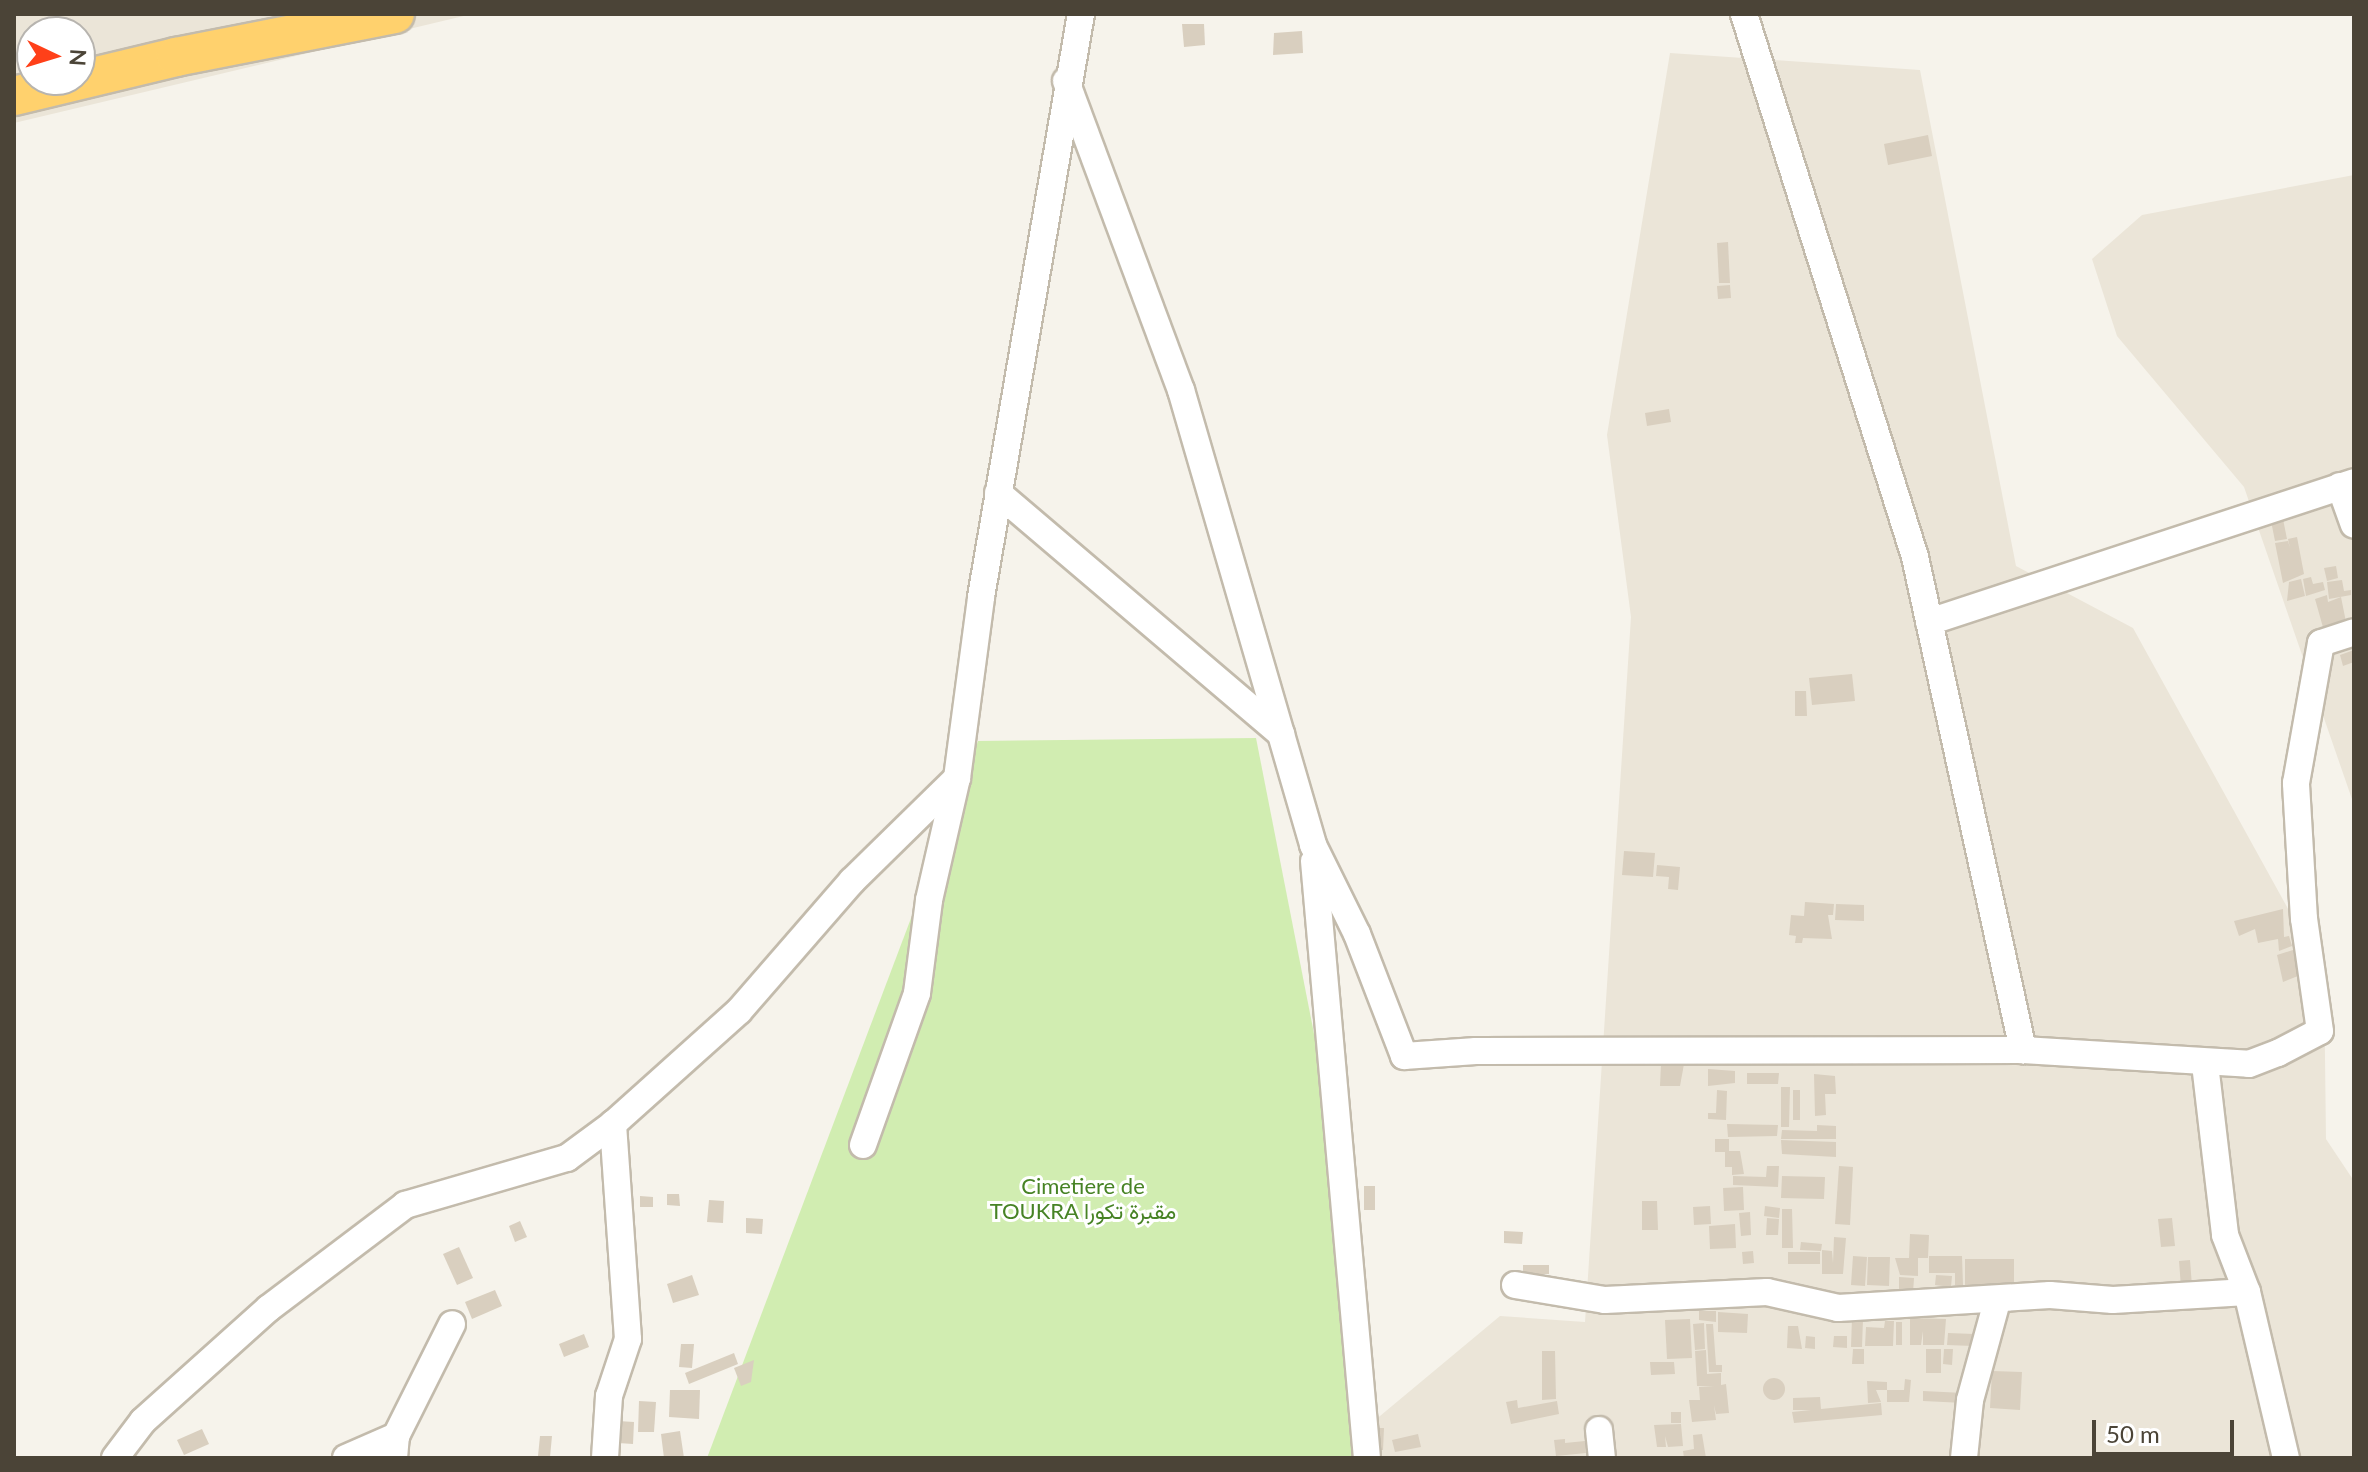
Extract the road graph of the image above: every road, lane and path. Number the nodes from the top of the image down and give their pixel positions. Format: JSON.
{"nodes":[{"id":1,"x":395,"y":14,"type":"edge"},
{"id":2,"x":1081,"y":14,"type":"edge"},
{"id":3,"x":1744,"y":14,"type":"edge"},
{"id":4,"x":1066,"y":81,"type":"junction"},
{"id":5,"x":14,"y":96,"type":"edge"},
{"id":6,"x":2347,"y":484,"type":"edge"},
{"id":7,"x":998,"y":493,"type":"junction"},
{"id":8,"x":2354,"y":525,"type":"edge"},
{"id":9,"x":1929,"y":622,"type":"junction"},
{"id":10,"x":2354,"y":632,"type":"edge"},
{"id":11,"x":1281,"y":734,"type":"junction"},
{"id":12,"x":957,"y":778,"type":"junction"},
{"id":13,"x":1313,"y":845,"type":"junction"},
{"id":14,"x":2023,"y":1050,"type":"junction"},
{"id":15,"x":2205,"y":1064,"type":"junction"},
{"id":16,"x":613,"y":1124,"type":"junction"},
{"id":17,"x":863,"y":1145,"type":"dead end"},
{"id":18,"x":1515,"y":1285,"type":"dead end"},
{"id":19,"x":2247,"y":1292,"type":"junction"},
{"id":20,"x":1997,"y":1301,"type":"junction"},
{"id":21,"x":452,"y":1324,"type":"dead end"},
{"id":22,"x":1599,"y":1430,"type":"dead end"},
{"id":23,"x":395,"y":1447,"type":"edge"},
{"id":24,"x":115,"y":1458,"type":"edge"},
{"id":25,"x":346,"y":1458,"type":"edge"},
{"id":26,"x":605,"y":1458,"type":"edge"},
{"id":27,"x":1367,"y":1458,"type":"edge"},
{"id":28,"x":1602,"y":1458,"type":"edge"},
{"id":29,"x":1964,"y":1458,"type":"edge"},
{"id":30,"x":2286,"y":1458,"type":"edge"}],
"edges":[{"from":1,"to":5,"type":"highway"},
{"from":2,"to":4,"type":"street"},
{"from":3,"to":9,"type":"street"},
{"from":4,"to":7,"type":"street"},
{"from":4,"to":11,"type":"street"},
{"from":6,"to":8,"type":"street"},
{"from":6,"to":9,"type":"street"},
{"from":7,"to":11,"type":"street"},
{"from":7,"to":12,"type":"street"},
{"from":9,"to":14,"type":"street"},
{"from":10,"to":15,"type":"street"},
{"from":11,"to":13,"type":"street"},
{"from":12,"to":16,"type":"street"},
{"from":12,"to":17,"type":"street"},
{"from":13,"to":14,"type":"street"},
{"from":13,"to":27,"type":"street"},
{"from":14,"to":15,"type":"street"},
{"from":15,"to":19,"type":"street"},
{"from":16,"to":24,"type":"street"},
{"from":16,"to":26,"type":"street"},
{"from":18,"to":20,"type":"street"},
{"from":19,"to":20,"type":"street"},
{"from":19,"to":30,"type":"street"},
{"from":20,"to":29,"type":"street"},
{"from":21,"to":23,"type":"street"},
{"from":22,"to":28,"type":"street"},
{"from":23,"to":25,"type":"street"}]}
